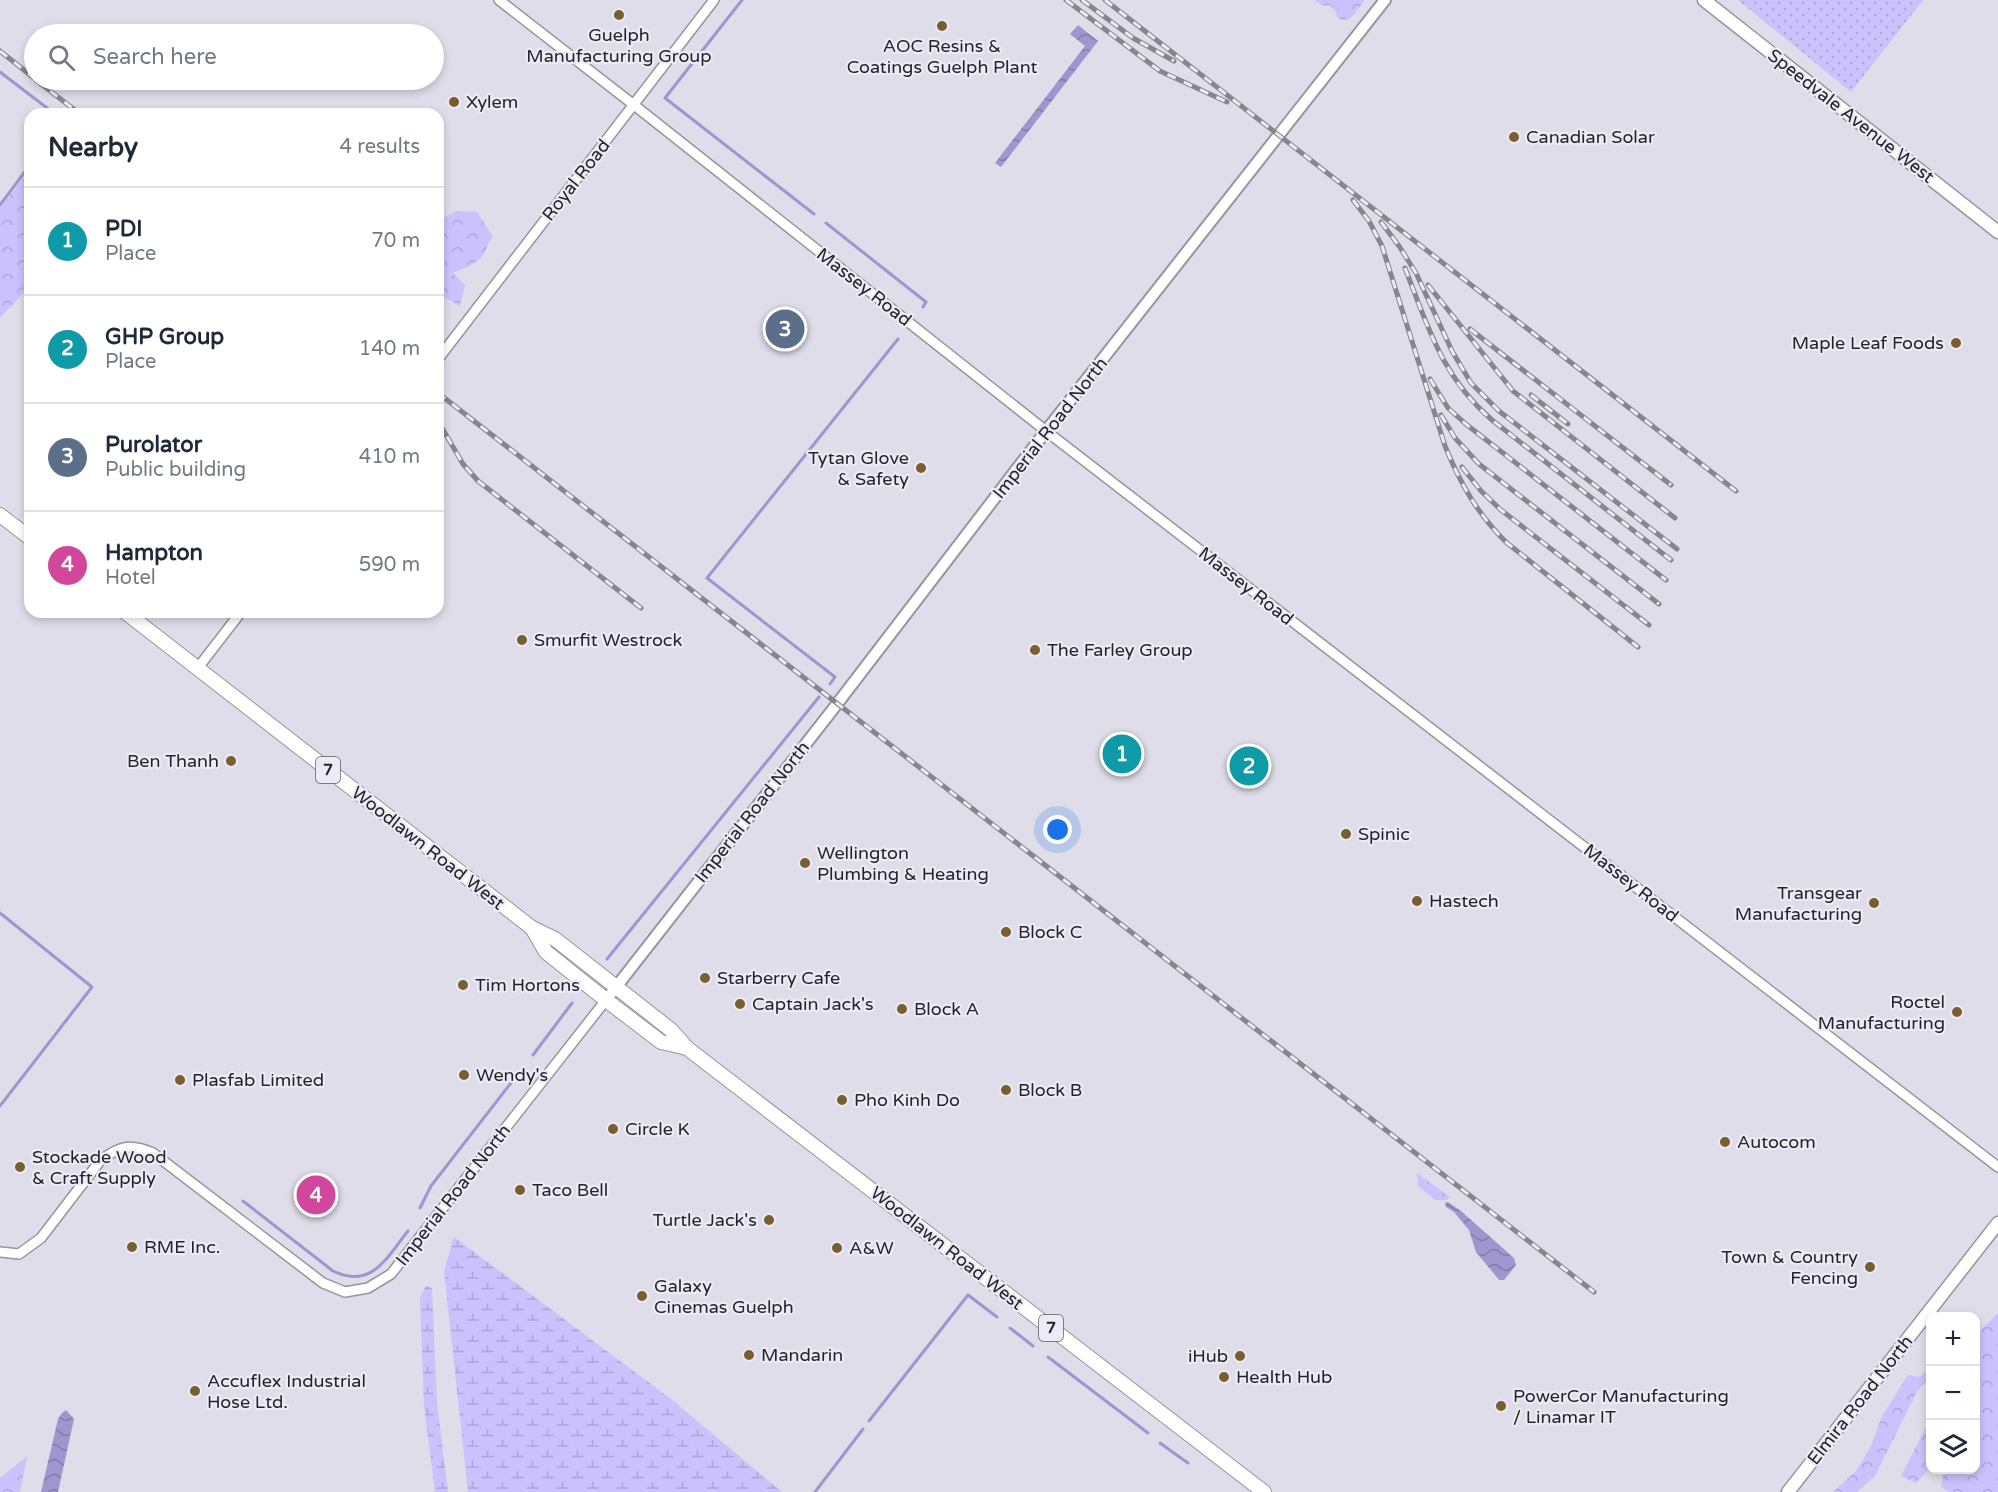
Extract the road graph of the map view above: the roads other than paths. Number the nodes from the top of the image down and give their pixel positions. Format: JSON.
{"nodes":[{"id":1,"x":499,"y":0,"type":"edge"},
{"id":2,"x":714,"y":0,"type":"edge"},
{"id":3,"x":1385,"y":0,"type":"edge"},
{"id":4,"x":1704,"y":0,"type":"edge"},
{"id":5,"x":634,"y":105,"type":"junction"},
{"id":6,"x":1998,"y":232,"type":"edge"},
{"id":7,"x":444,"y":351,"type":"edge"},
{"id":8,"x":1046,"y":431,"type":"junction"},
{"id":9,"x":0,"y":514,"type":"edge"},
{"id":10,"x":24,"y":533,"type":"edge"},
{"id":11,"x":133,"y":618,"type":"edge"},
{"id":12,"x":236,"y":618,"type":"edge"},
{"id":13,"x":197,"y":669,"type":"junction"},
{"id":14,"x":532,"y":928,"type":"junction"},
{"id":15,"x":616,"y":986,"type":"junction"},
{"id":16,"x":606,"y":1000,"type":"junction"},
{"id":17,"x":687,"y":1048,"type":"junction"},
{"id":18,"x":1998,"y":1167,"type":"edge"},
{"id":19,"x":1998,"y":1223,"type":"edge"},
{"id":20,"x":0,"y":1252,"type":"edge"},
{"id":21,"x":1264,"y":1492,"type":"edge"},
{"id":22,"x":1788,"y":1492,"type":"edge"}],
"edges":[{"from":1,"to":5,"type":"street","name":"Massey Road"},
{"from":2,"to":5,"type":"street","name":"Royal Road"},
{"from":3,"to":8,"type":"street","name":"Imperial Road North"},
{"from":4,"to":6,"type":"main road","name":"Speedvale Avenue West"},
{"from":5,"to":7,"type":"street","name":"Royal Road"},
{"from":5,"to":8,"type":"street","name":"Massey Road"},
{"from":8,"to":15,"type":"street","name":"Imperial Road North"},
{"from":8,"to":18,"type":"street","name":"Massey Road"},
{"from":9,"to":10,"type":"main road"},
{"from":11,"to":13,"type":"main road","name":"Woodlawn Road West","number":"7"},
{"from":12,"to":13,"type":"street"},
{"from":13,"to":14,"type":"main road","name":"Woodlawn Road West","number":"7"},
{"from":14,"to":15,"type":"main road","name":"Woodlawn Road West","number":"7"},
{"from":14,"to":16,"type":"main road","name":"Woodlawn Road West","number":"7"},
{"from":15,"to":16,"type":"street","name":"Imperial Road North"},
{"from":15,"to":17,"type":"main road","name":"Woodlawn Road West","number":"7"},
{"from":16,"to":17,"type":"main road","name":"Woodlawn Road West","number":"7"},
{"from":16,"to":20,"type":"street","name":"Imperial Road North"},
{"from":17,"to":21,"type":"main road","name":"Woodlawn Road West","number":"7"},
{"from":19,"to":22,"type":"main road","name":"Elmira Road North"}]}
